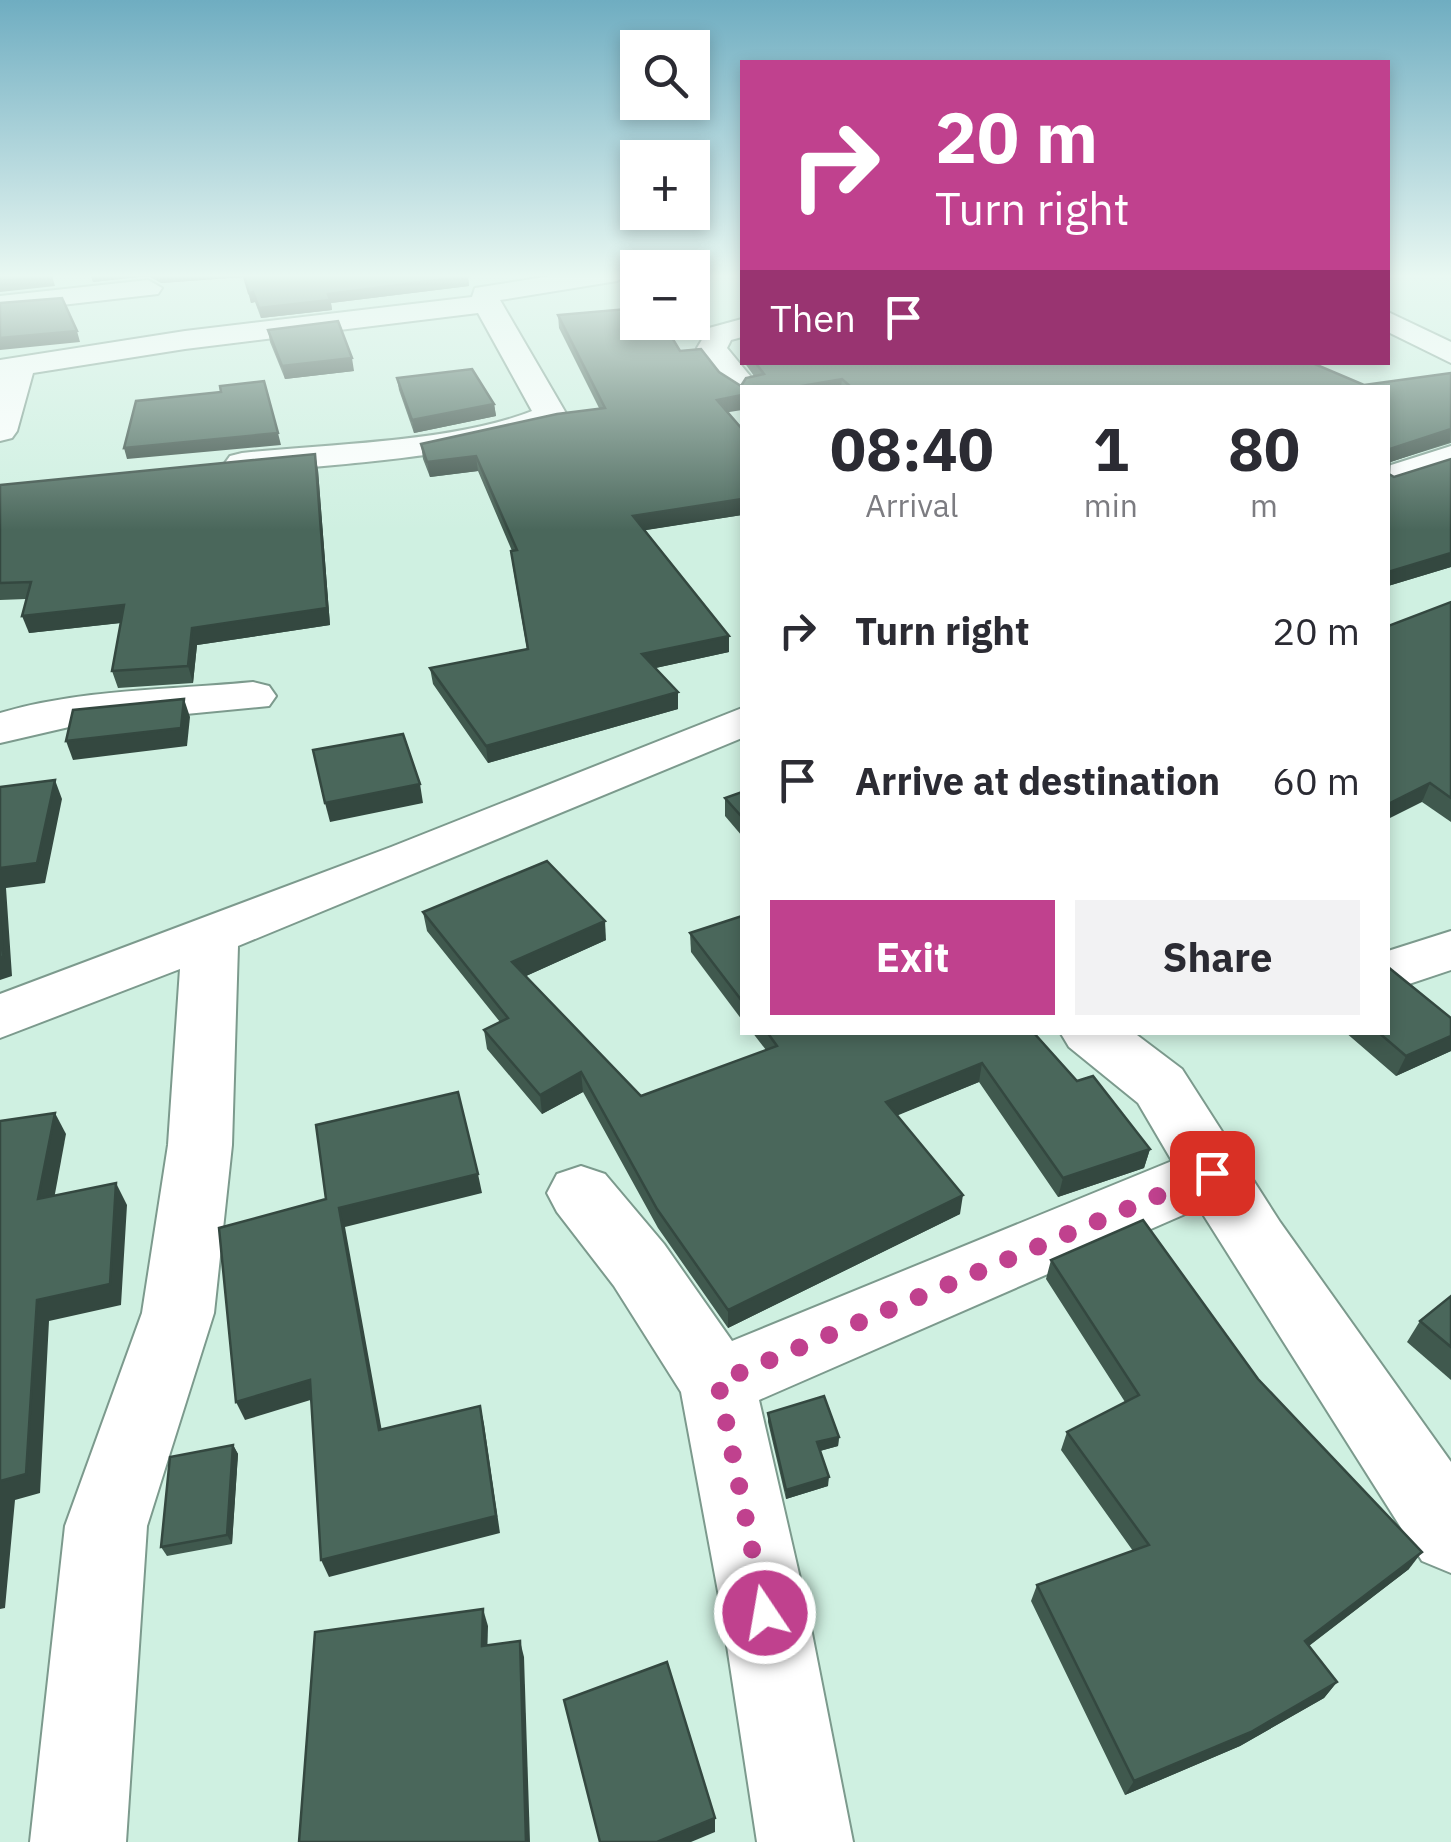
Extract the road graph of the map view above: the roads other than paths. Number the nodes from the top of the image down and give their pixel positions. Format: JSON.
{"nodes":[{"id":1,"x":66,"y":359,"type":"edge"},
{"id":2,"x":520,"y":359,"type":"edge"},
{"id":3,"x":719,"y":359,"type":"edge"},
{"id":4,"x":10,"y":368,"type":"edge"},
{"id":5,"x":742,"y":385,"type":"edge"},
{"id":6,"x":0,"y":431,"type":"edge"},
{"id":7,"x":1451,"y":456,"type":"edge"},
{"id":8,"x":209,"y":466,"type":"edge"},
{"id":9,"x":1390,"y":477,"type":"edge"},
{"id":10,"x":254,"y":696,"type":"dead end"},
{"id":11,"x":740,"y":723,"type":"edge"},
{"id":12,"x":0,"y":729,"type":"edge"},
{"id":13,"x":210,"y":936,"type":"junction"},
{"id":14,"x":1451,"y":950,"type":"edge"},
{"id":15,"x":1390,"y":970,"type":"edge"},
{"id":16,"x":0,"y":1017,"type":"edge"},
{"id":17,"x":1094,"y":1035,"type":"edge"},
{"id":18,"x":1212,"y":1173,"type":"junction"},
{"id":19,"x":580,"y":1193,"type":"dead end"},
{"id":20,"x":718,"y":1382,"type":"junction"},
{"id":21,"x":1451,"y":1532,"type":"edge"},
{"id":22,"x":78,"y":1842,"type":"edge"},
{"id":23,"x":805,"y":1842,"type":"edge"}],
"edges":[{"from":1,"to":4,"type":"street"},
{"from":2,"to":8,"type":"street"},
{"from":3,"to":5,"type":"street"},
{"from":4,"to":6,"type":"street"},
{"from":7,"to":9,"type":"street"},
{"from":10,"to":12,"type":"street"},
{"from":11,"to":13,"type":"street"},
{"from":13,"to":16,"type":"street"},
{"from":13,"to":22,"type":"street"},
{"from":14,"to":15,"type":"street"},
{"from":17,"to":18,"type":"street"},
{"from":18,"to":20,"type":"street"},
{"from":18,"to":21,"type":"street"},
{"from":19,"to":20,"type":"street"},
{"from":20,"to":23,"type":"street"}]}
